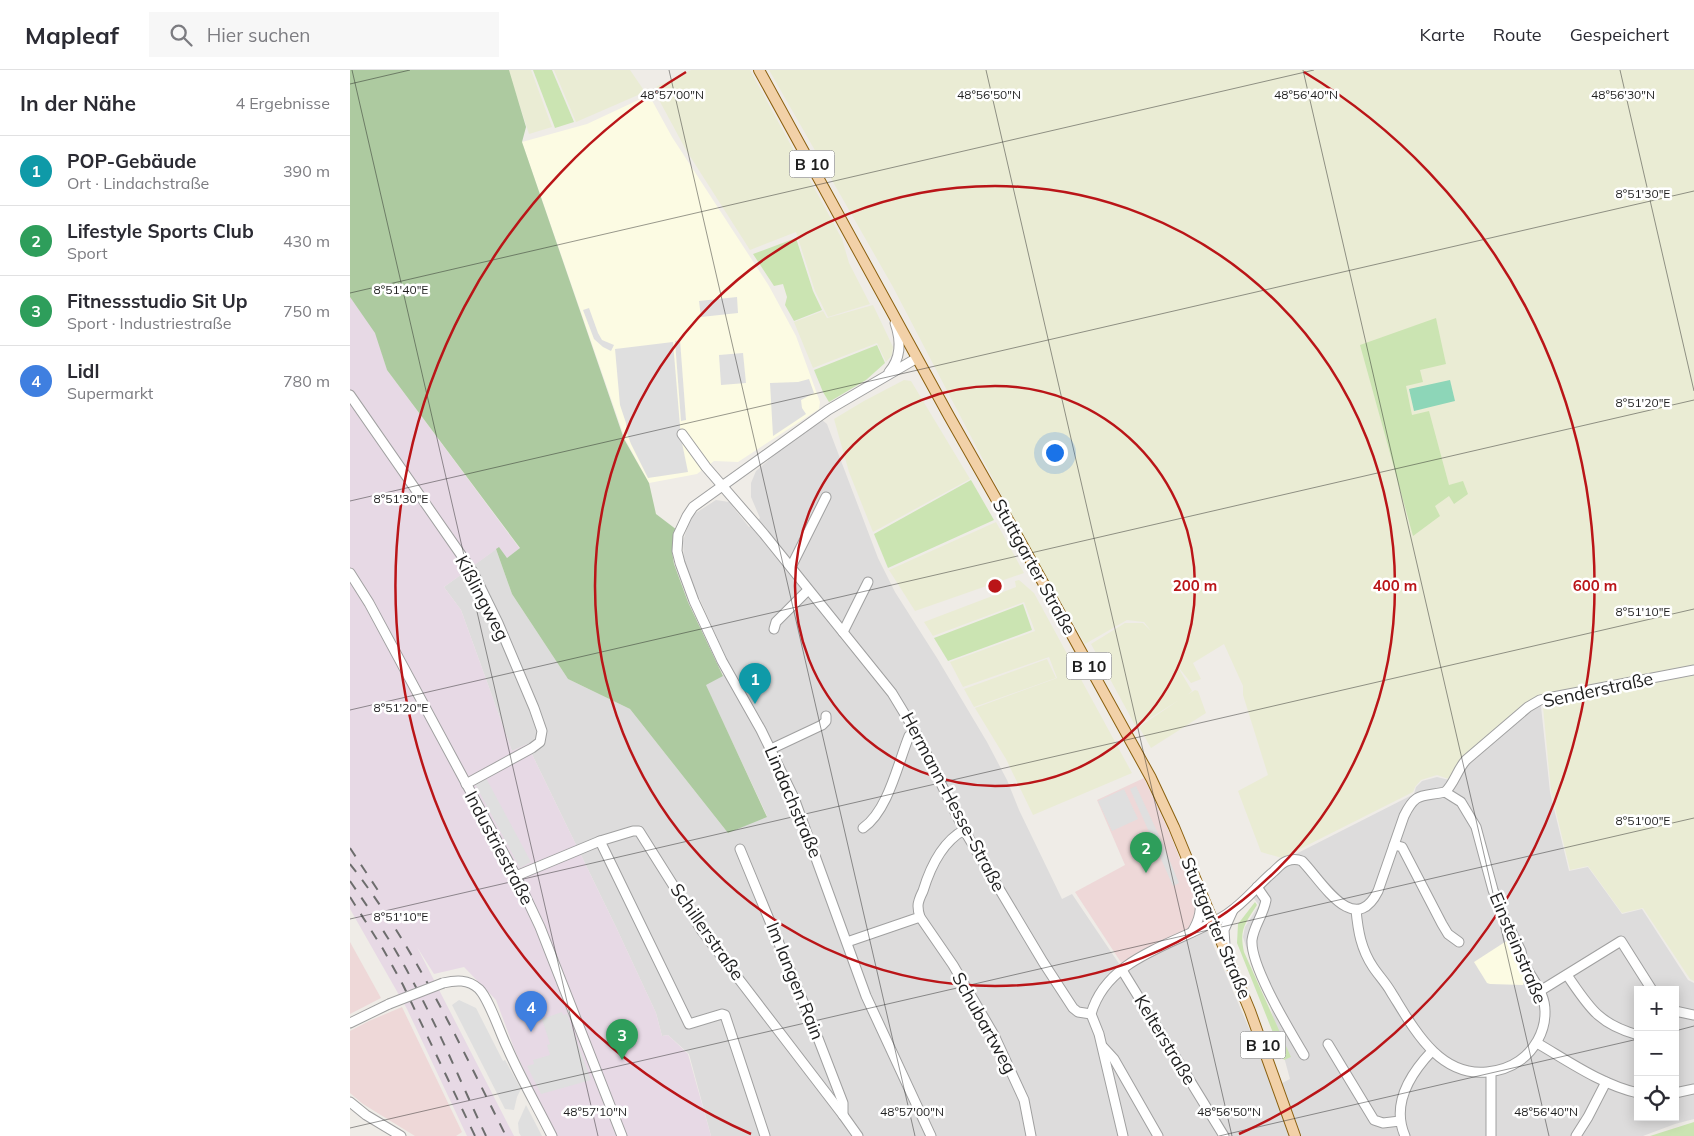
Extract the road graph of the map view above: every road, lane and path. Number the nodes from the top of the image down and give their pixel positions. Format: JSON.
{"nodes":[{"id":1,"x":759,"y":70,"type":"edge"},
{"id":2,"x":889,"y":307,"type":"junction"},
{"id":3,"x":917,"y":358,"type":"junction"},
{"id":4,"x":886,"y":376,"type":"junction"},
{"id":5,"x":350,"y":394,"type":"edge"},
{"id":6,"x":682,"y":434,"type":"dead end"},
{"id":7,"x":706,"y":467,"type":"junction"},
{"id":8,"x":738,"y":474,"type":"junction"},
{"id":9,"x":723,"y":485,"type":"junction"},
{"id":10,"x":826,"y":497,"type":"dead end"},
{"id":11,"x":703,"y":500,"type":"junction"},
{"id":12,"x":742,"y":508,"type":"junction"},
{"id":13,"x":791,"y":567,"type":"junction"},
{"id":14,"x":350,"y":573,"type":"edge"},
{"id":15,"x":868,"y":582,"type":"dead end"},
{"id":16,"x":808,"y":590,"type":"junction"},
{"id":17,"x":774,"y":629,"type":"dead end"},
{"id":18,"x":843,"y":632,"type":"junction"},
{"id":19,"x":1694,"y":670,"type":"edge"},
{"id":20,"x":826,"y":716,"type":"dead end"},
{"id":21,"x":915,"y":731,"type":"junction"},
{"id":22,"x":771,"y":749,"type":"junction"},
{"id":23,"x":466,"y":784,"type":"junction"},
{"id":24,"x":1445,"y":792,"type":"junction"},
{"id":25,"x":863,"y":828,"type":"dead end"},
{"id":26,"x":964,"y":830,"type":"junction"},
{"id":27,"x":600,"y":841,"type":"junction"},
{"id":28,"x":1394,"y":845,"type":"junction"},
{"id":29,"x":740,"y":849,"type":"dead end"},
{"id":30,"x":516,"y":876,"type":"junction"},
{"id":31,"x":1196,"y":880,"type":"junction"},
{"id":32,"x":1257,"y":887,"type":"junction"},
{"id":33,"x":1233,"y":909,"type":"junction"},
{"id":34,"x":1356,"y":910,"type":"junction"},
{"id":35,"x":920,"y":917,"type":"junction"},
{"id":36,"x":1213,"y":922,"type":"junction"},
{"id":37,"x":1192,"y":932,"type":"junction"},
{"id":38,"x":847,"y":942,"type":"junction"},
{"id":39,"x":1459,"y":942,"type":"dead end"},
{"id":40,"x":1228,"y":956,"type":"junction"},
{"id":41,"x":1122,"y":970,"type":"junction"},
{"id":42,"x":1567,"y":975,"type":"junction"},
{"id":43,"x":1649,"y":986,"type":"edge"},
{"id":44,"x":1540,"y":991,"type":"junction"},
{"id":45,"x":1679,"y":1012,"type":"edge"},
{"id":46,"x":1091,"y":1014,"type":"junction"},
{"id":47,"x":1694,"y":1015,"type":"edge"},
{"id":48,"x":350,"y":1023,"type":"edge"},
{"id":49,"x":1634,"y":1032,"type":"edge"},
{"id":50,"x":1536,"y":1043,"type":"junction"},
{"id":51,"x":1328,"y":1044,"type":"dead end"},
{"id":52,"x":1103,"y":1046,"type":"junction"},
{"id":53,"x":1432,"y":1051,"type":"junction"},
{"id":54,"x":1304,"y":1055,"type":"dead end"},
{"id":55,"x":1490,"y":1072,"type":"junction"},
{"id":56,"x":1606,"y":1082,"type":"junction"},
{"id":57,"x":1694,"y":1089,"type":"edge"},
{"id":58,"x":1634,"y":1092,"type":"edge"},
{"id":59,"x":1679,"y":1092,"type":"edge"},
{"id":60,"x":350,"y":1102,"type":"edge"},
{"id":61,"x":843,"y":1115,"type":"junction"},
{"id":62,"x":1400,"y":1121,"type":"junction"},
{"id":63,"x":401,"y":1136,"type":"edge"},
{"id":64,"x":552,"y":1136,"type":"edge"},
{"id":65,"x":622,"y":1136,"type":"edge"},
{"id":66,"x":763,"y":1136,"type":"edge"},
{"id":67,"x":858,"y":1136,"type":"edge"},
{"id":68,"x":930,"y":1136,"type":"edge"},
{"id":69,"x":1031,"y":1136,"type":"edge"},
{"id":70,"x":1123,"y":1136,"type":"edge"},
{"id":71,"x":1158,"y":1136,"type":"edge"},
{"id":72,"x":1224,"y":1136,"type":"edge"},
{"id":73,"x":1295,"y":1136,"type":"edge"},
{"id":74,"x":1405,"y":1136,"type":"edge"},
{"id":75,"x":1491,"y":1136,"type":"edge"},
{"id":76,"x":1576,"y":1136,"type":"edge"}],
"edges":[{"from":1,"to":2,"type":"main road","name":"Stuttgarter Straße","number":"B 10"},
{"from":2,"to":3,"type":"main road","name":"Stuttgarter Straße","number":"B 10"},
{"from":2,"to":4,"type":"street"},
{"from":3,"to":4,"type":"street"},
{"from":3,"to":31,"type":"main road","name":"Stuttgarter Straße","number":"B 10"},
{"from":4,"to":8,"type":"street"},
{"from":5,"to":23,"type":"street","name":"Kißlingweg"},
{"from":6,"to":7,"type":"street","name":"Hermann-Hesse-Straße"},
{"from":7,"to":8,"type":"street","name":"Hermann-Hesse-Straße"},
{"from":7,"to":9,"type":"street","name":"Hermann-Hesse-Straße"},
{"from":7,"to":11,"type":"street"},
{"from":8,"to":9,"type":"street"},
{"from":8,"to":12,"type":"street","name":"Hermann-Hesse-Straße"},
{"from":9,"to":11,"type":"street","name":"Lindachstraße"},
{"from":9,"to":12,"type":"street","name":"Hermann-Hesse-Straße"},
{"from":10,"to":13,"type":"street"},
{"from":11,"to":12,"type":"street"},
{"from":11,"to":22,"type":"street","name":"Lindachstraße"},
{"from":12,"to":13,"type":"street","name":"Hermann-Hesse-Straße"},
{"from":13,"to":16,"type":"street","name":"Hermann-Hesse-Straße"},
{"from":14,"to":23,"type":"street","name":"Industriestraße"},
{"from":15,"to":18,"type":"street"},
{"from":16,"to":17,"type":"street"},
{"from":16,"to":18,"type":"street","name":"Hermann-Hesse-Straße"},
{"from":18,"to":21,"type":"street","name":"Hermann-Hesse-Straße"},
{"from":19,"to":24,"type":"street","name":"Senderstraße"},
{"from":20,"to":22,"type":"street"},
{"from":21,"to":25,"type":"street"},
{"from":21,"to":26,"type":"street","name":"Hermann-Hesse-Straße"},
{"from":22,"to":38,"type":"street","name":"Lindachstraße"},
{"from":23,"to":30,"type":"street","name":"Industriestraße"},
{"from":24,"to":28,"type":"street"},
{"from":24,"to":44,"type":"street","name":"Einsteinstraße"},
{"from":26,"to":35,"type":"street"},
{"from":26,"to":46,"type":"street","name":"Hermann-Hesse-Straße"},
{"from":27,"to":30,"type":"street","name":"Schillerstraße"},
{"from":27,"to":61,"type":"street","name":"Schillerstraße"},
{"from":27,"to":66,"type":"street"},
{"from":28,"to":34,"type":"street"},
{"from":28,"to":39,"type":"street"},
{"from":29,"to":61,"type":"street","name":"Im langen Rain"},
{"from":30,"to":65,"type":"street","name":"Industriestraße"},
{"from":31,"to":36,"type":"main road","name":"Stuttgarter Straße","number":"B 10"},
{"from":31,"to":37,"type":"street"},
{"from":32,"to":33,"type":"street"},
{"from":32,"to":34,"type":"street"},
{"from":32,"to":54,"type":"street"},
{"from":33,"to":36,"type":"street"},
{"from":33,"to":40,"type":"street"},
{"from":34,"to":53,"type":"street","name":"Einsteinstraße"},
{"from":35,"to":38,"type":"street"},
{"from":35,"to":69,"type":"street","name":"Schubartweg"},
{"from":36,"to":37,"type":"street"},
{"from":36,"to":40,"type":"main road","name":"Stuttgarter Straße","number":"B 10"},
{"from":37,"to":41,"type":"street"},
{"from":38,"to":68,"type":"street","name":"Lindachstraße"},
{"from":40,"to":73,"type":"main road","name":"Stuttgarter Straße","number":"B 10"},
{"from":41,"to":46,"type":"street"},
{"from":41,"to":72,"type":"street","name":"Kelterstraße"},
{"from":42,"to":43,"type":"street"},
{"from":42,"to":44,"type":"street"},
{"from":42,"to":49,"type":"street"},
{"from":44,"to":50,"type":"street","name":"Einsteinstraße"},
{"from":45,"to":47,"type":"street"},
{"from":46,"to":52,"type":"street"},
{"from":48,"to":64,"type":"street","bridge":true},
{"from":50,"to":55,"type":"street","name":"Einsteinstraße"},
{"from":50,"to":56,"type":"street"},
{"from":51,"to":62,"type":"street"},
{"from":52,"to":70,"type":"street"},
{"from":52,"to":71,"type":"street"},
{"from":53,"to":55,"type":"street","name":"Einsteinstraße"},
{"from":53,"to":62,"type":"street"},
{"from":55,"to":75,"type":"street"},
{"from":56,"to":58,"type":"street"},
{"from":56,"to":76,"type":"street"},
{"from":57,"to":59,"type":"street"},
{"from":60,"to":63,"type":"street"},
{"from":61,"to":67,"type":"street","name":"Schillerstraße"},
{"from":62,"to":74,"type":"street"}]}
